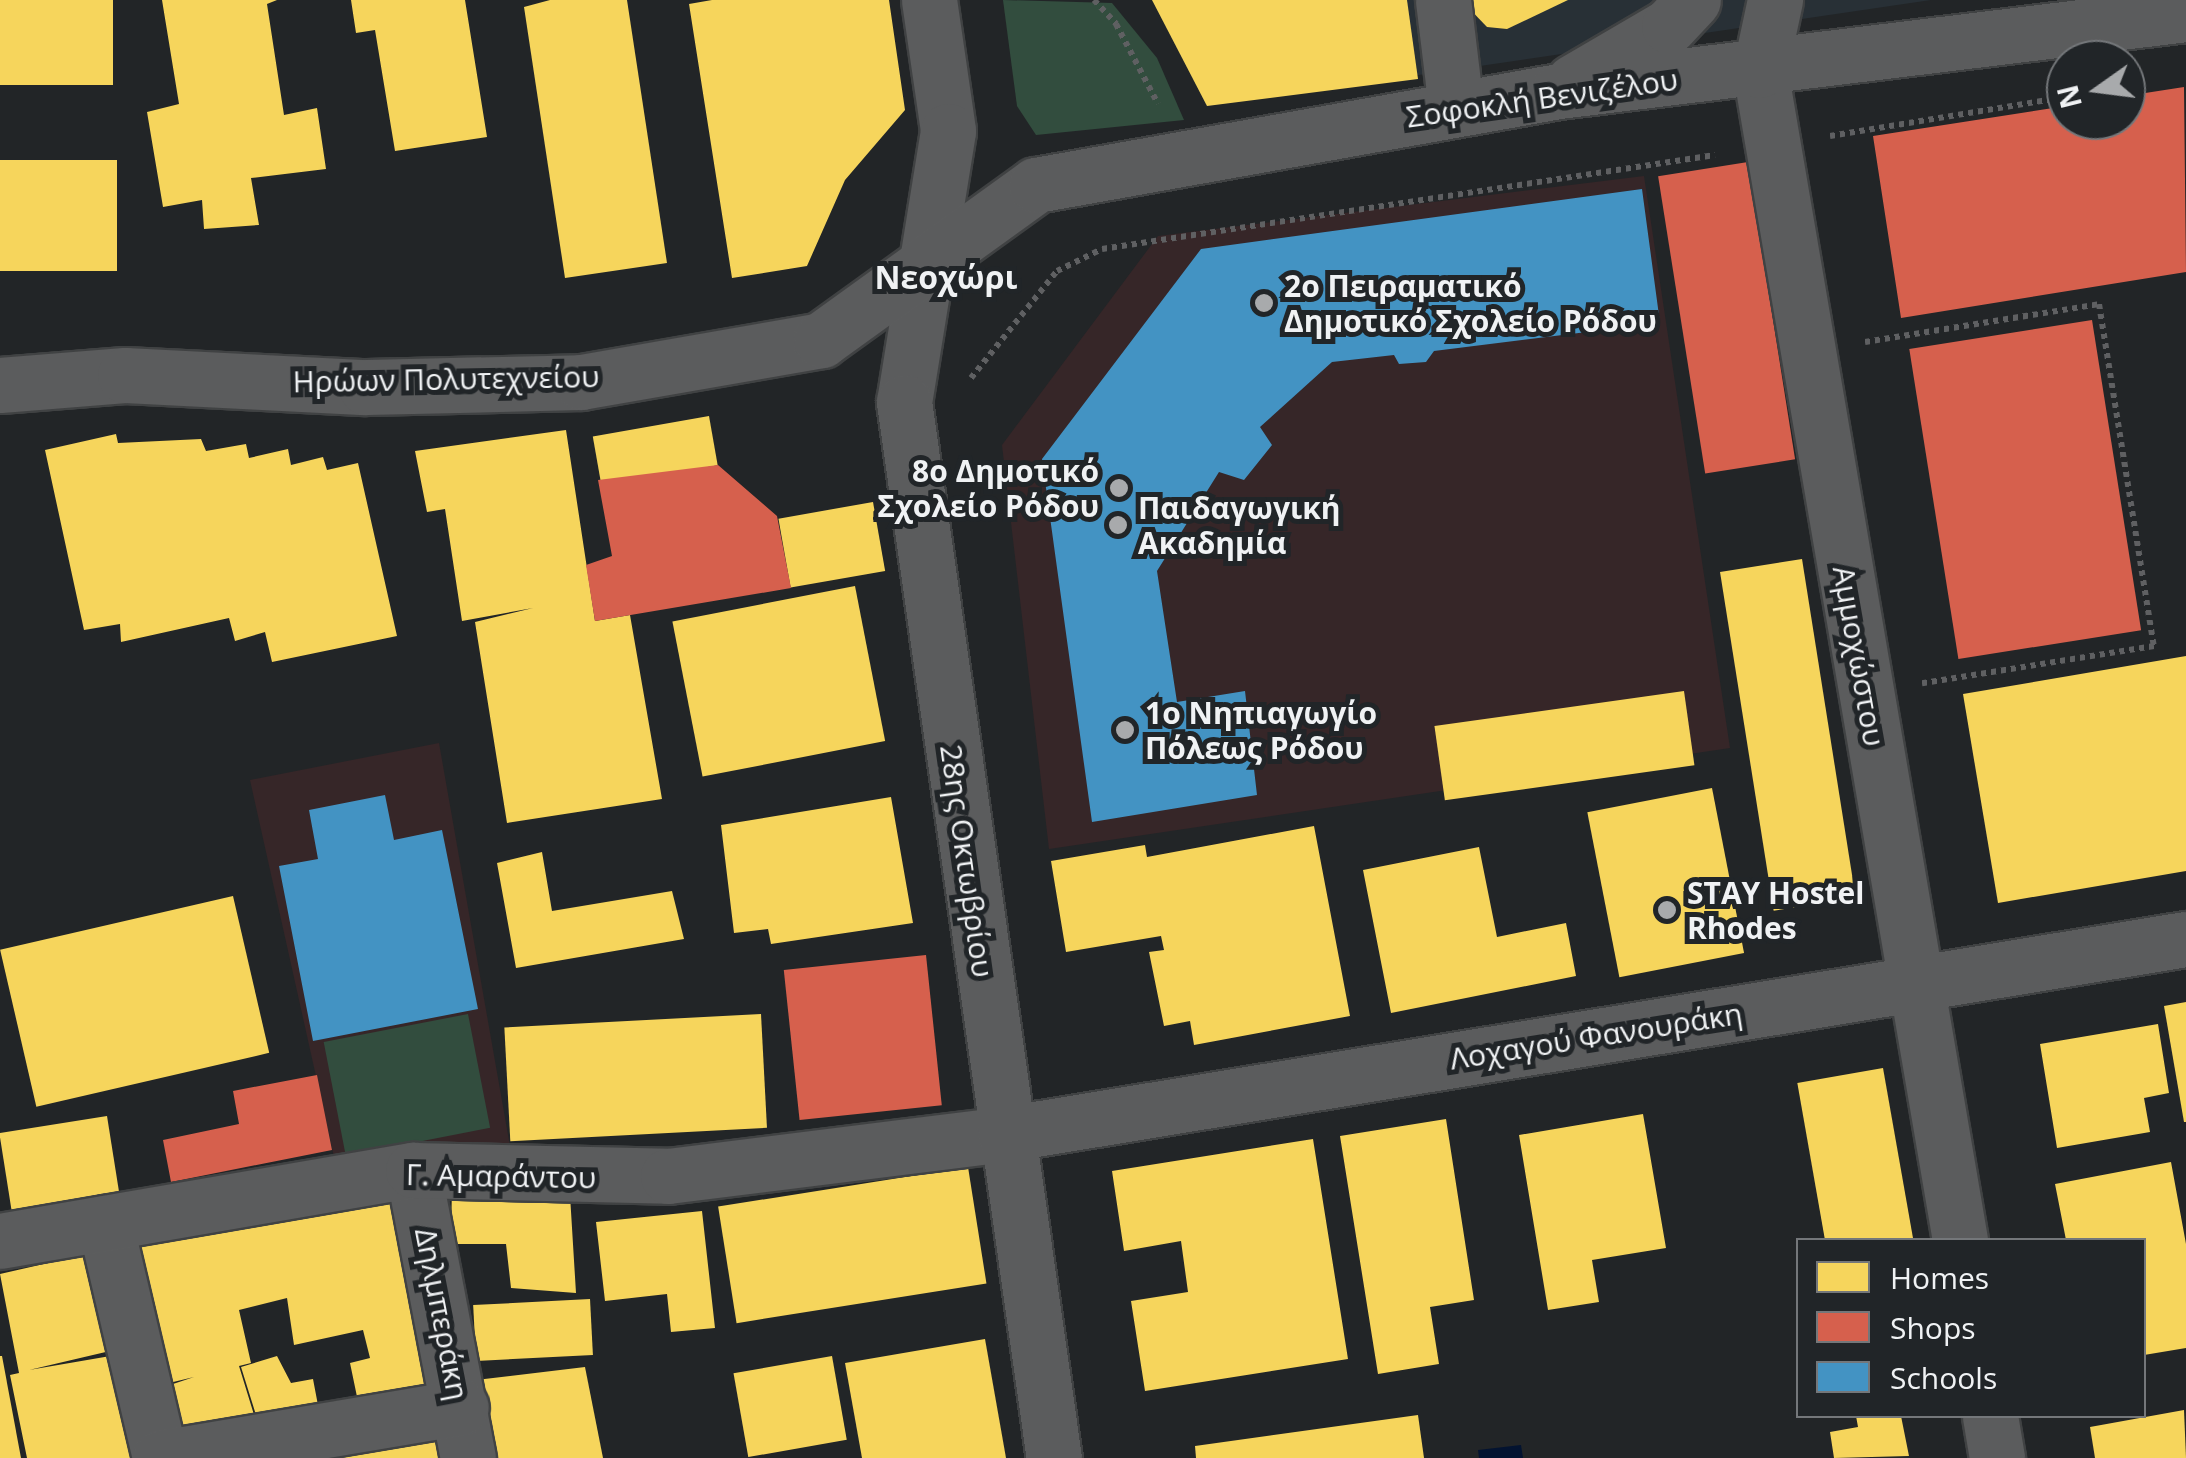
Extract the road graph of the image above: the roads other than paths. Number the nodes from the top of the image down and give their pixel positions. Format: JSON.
{"nodes":[{"id":1,"x":929,"y":0,"type":"edge"},
{"id":2,"x":1443,"y":0,"type":"edge"},
{"id":3,"x":1693,"y":0,"type":"edge"},
{"id":4,"x":1775,"y":0,"type":"edge"},
{"id":5,"x":2186,"y":14,"type":"edge"},
{"id":6,"x":1760,"y":70,"type":"junction"},
{"id":7,"x":1559,"y":90,"type":"junction"},
{"id":8,"x":1456,"y":108,"type":"junction"},
{"id":9,"x":924,"y":263,"type":"junction"},
{"id":10,"x":0,"y":385,"type":"edge"},
{"id":11,"x":2186,"y":939,"type":"edge"},
{"id":12,"x":1916,"y":984,"type":"junction"},
{"id":13,"x":1005,"y":1134,"type":"junction"},
{"id":14,"x":414,"y":1170,"type":"junction"},
{"id":15,"x":105,"y":1223,"type":"junction"},
{"id":16,"x":1960,"y":1238,"type":"edge"},
{"id":17,"x":0,"y":1241,"type":"edge"},
{"id":18,"x":1990,"y":1418,"type":"edge"},
{"id":19,"x":465,"y":1433,"type":"edge"},
{"id":20,"x":160,"y":1458,"type":"edge"},
{"id":21,"x":1054,"y":1458,"type":"edge"},
{"id":22,"x":1997,"y":1458,"type":"edge"}],
"edges":[{"from":1,"to":9,"type":"street","name":"28ης Οκτωβρίου"},
{"from":2,"to":8,"type":"street"},
{"from":3,"to":7,"type":"street"},
{"from":4,"to":6,"type":"street"},
{"from":5,"to":6,"type":"street","name":"Σοφοκλή Βενιζέλου"},
{"from":6,"to":7,"type":"street","name":"Σοφοκλή Βενιζέλου"},
{"from":6,"to":12,"type":"street","name":"Αμμοχώστου"},
{"from":7,"to":8,"type":"street","name":"Σοφοκλή Βενιζέλου"},
{"from":8,"to":9,"type":"street","name":"Σοφοκλή Βενιζέλου"},
{"from":9,"to":10,"type":"street","name":"Ηρώων Πολυτεχνείου"},
{"from":9,"to":13,"type":"street","name":"28ης Οκτωβρίου"},
{"from":11,"to":12,"type":"street","name":"Λοχαγού Φανουράκη"},
{"from":12,"to":13,"type":"street","name":"Λοχαγού Φανουράκη"},
{"from":12,"to":16,"type":"street","name":"Αμμοχώστου"},
{"from":13,"to":14,"type":"street","name":"Γ. Αμαράντου"},
{"from":13,"to":21,"type":"street","name":"28ης Οκτωβρίου"},
{"from":14,"to":15,"type":"street","name":"Γ. Αμαράντου"},
{"from":14,"to":19,"type":"street","name":"Δηλμπεράκη"},
{"from":15,"to":17,"type":"street","name":"Γ. Αμαράντου"},
{"from":15,"to":20,"type":"street"},
{"from":18,"to":22,"type":"street"},
{"from":19,"to":20,"type":"street"}]}
